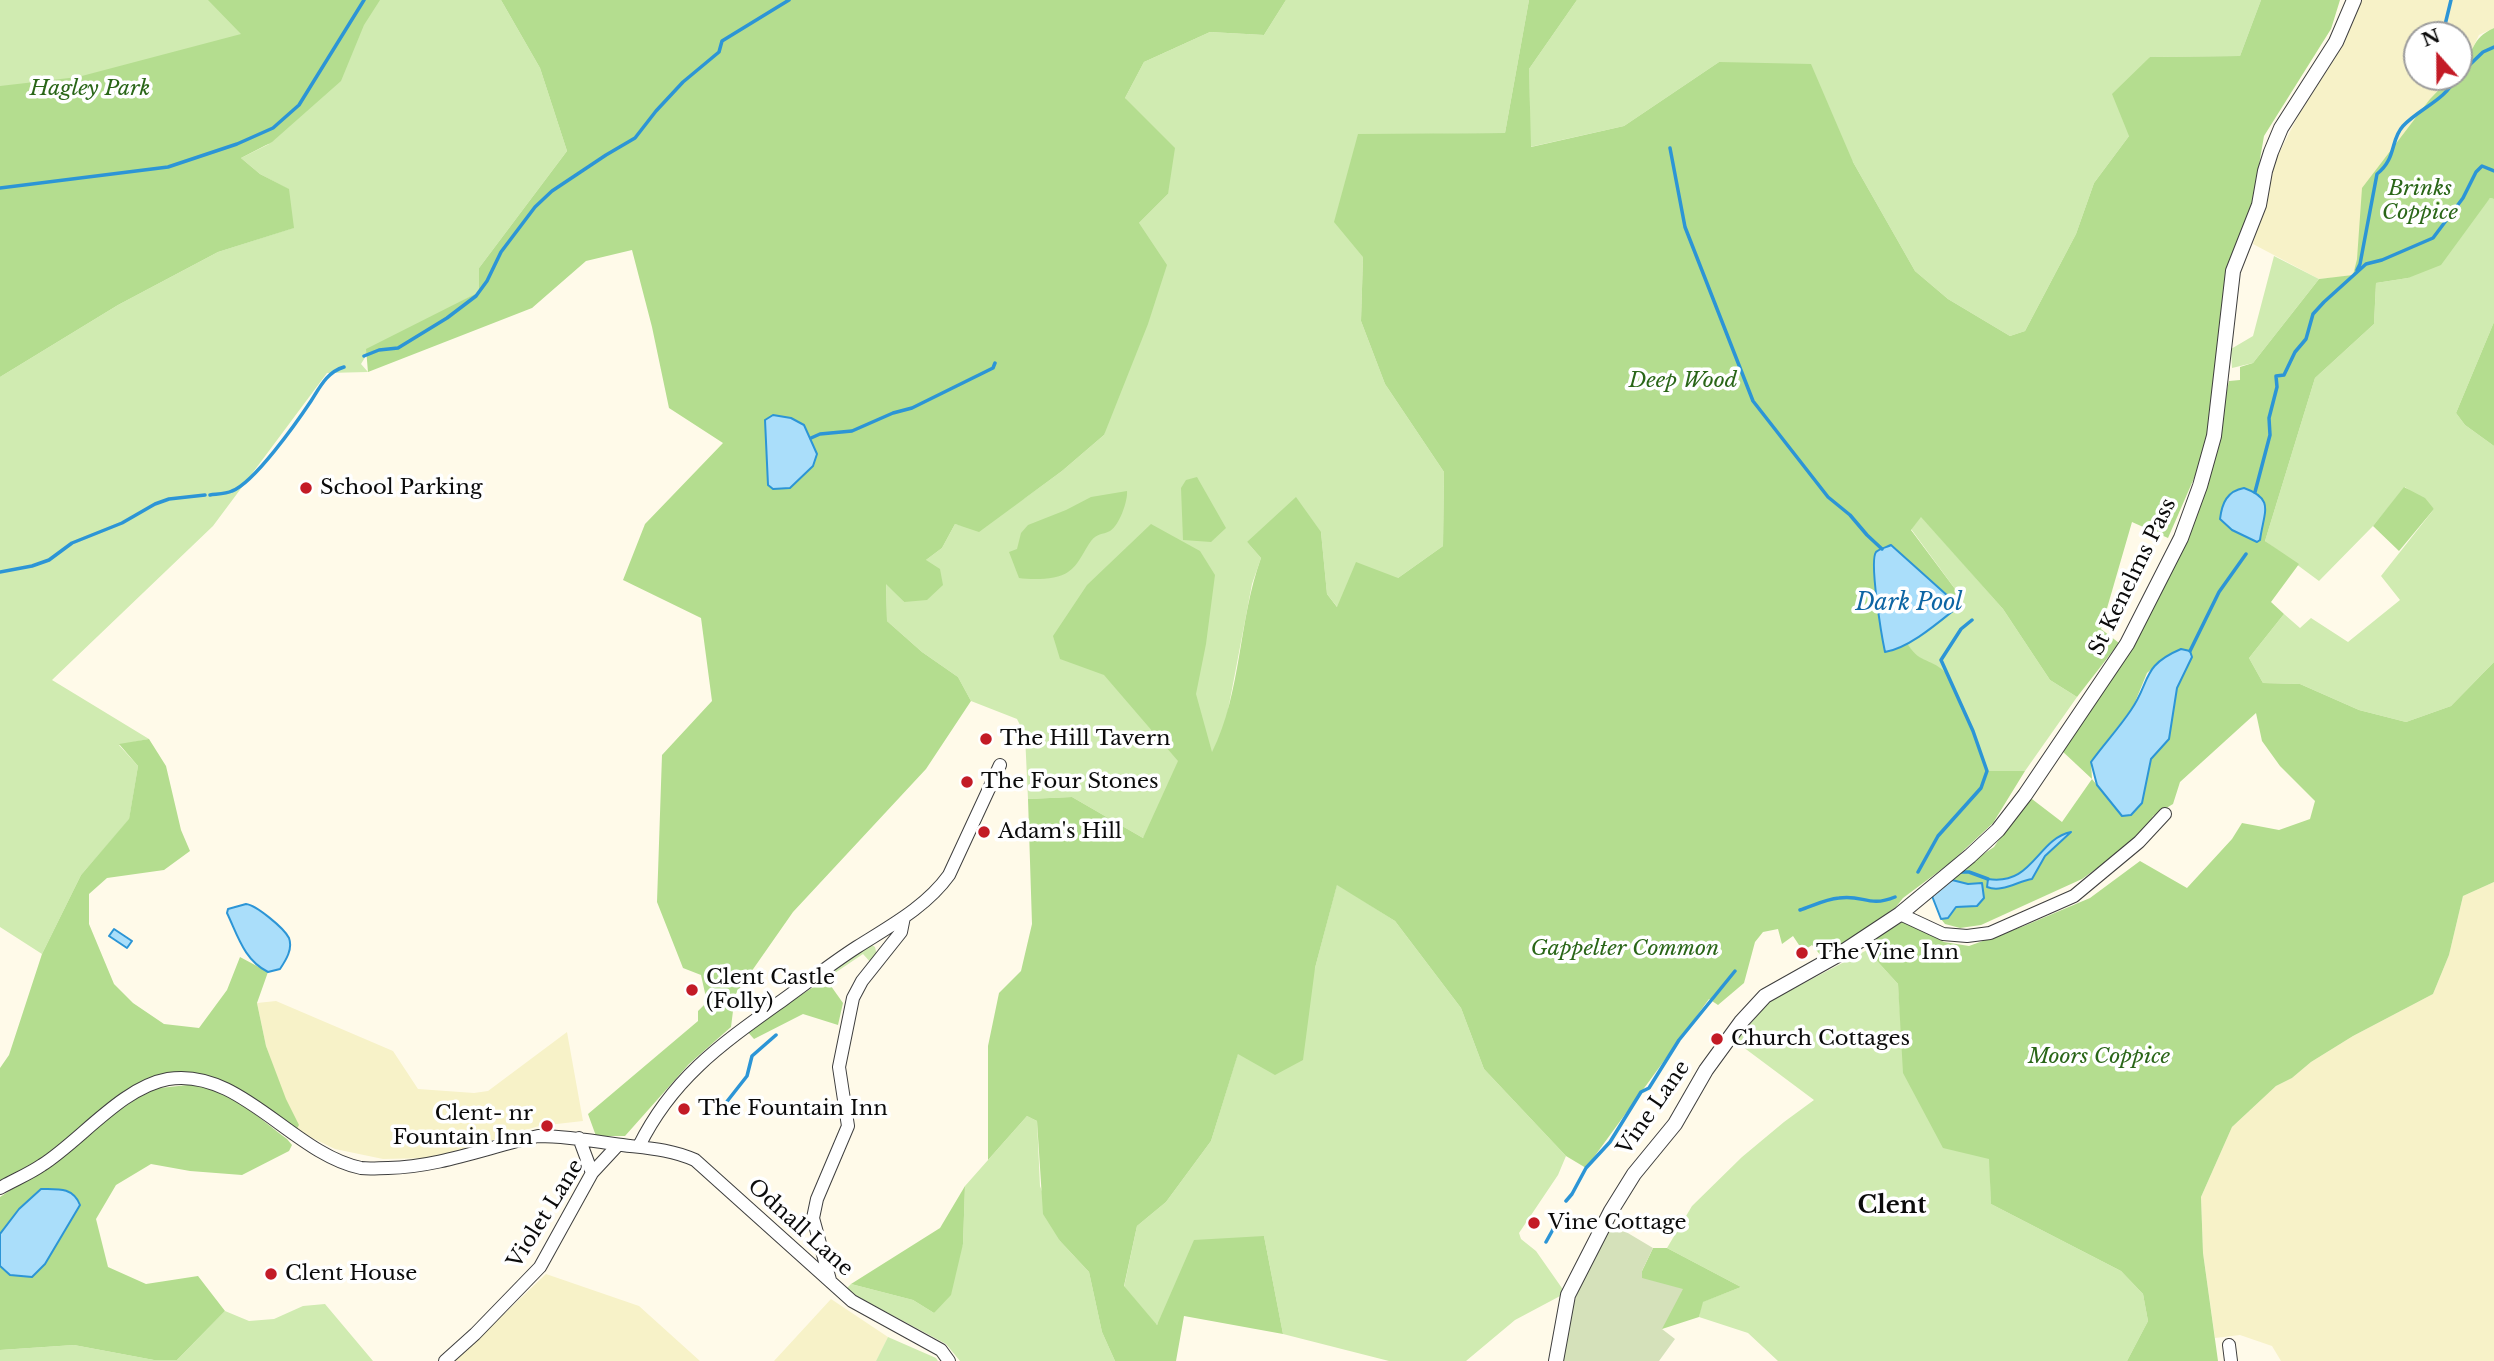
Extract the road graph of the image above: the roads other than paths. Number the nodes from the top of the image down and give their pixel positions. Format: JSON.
{"nodes":[{"id":1,"x":2354,"y":0,"type":"edge"},
{"id":2,"x":1000,"y":765,"type":"dead end"},
{"id":3,"x":2165,"y":814,"type":"dead end"},
{"id":4,"x":1900,"y":914,"type":"junction"},
{"id":5,"x":904,"y":917,"type":"junction"},
{"id":6,"x":871,"y":939,"type":"junction"},
{"id":7,"x":885,"y":953,"type":"junction"},
{"id":8,"x":579,"y":1138,"type":"junction"},
{"id":9,"x":618,"y":1144,"type":"junction"},
{"id":10,"x":639,"y":1146,"type":"junction"},
{"id":11,"x":592,"y":1173,"type":"junction"},
{"id":12,"x":0,"y":1188,"type":"edge"},
{"id":13,"x":830,"y":1280,"type":"junction"},
{"id":14,"x":2229,"y":1345,"type":"dead end"},
{"id":15,"x":445,"y":1361,"type":"edge"},
{"id":16,"x":949,"y":1361,"type":"edge"},
{"id":17,"x":1556,"y":1361,"type":"edge"},
{"id":18,"x":2231,"y":1361,"type":"edge"}],
"edges":[{"from":1,"to":4,"type":"street","name":"St Kenelms Pass"},
{"from":2,"to":5,"type":"street"},
{"from":3,"to":4,"type":"street"},
{"from":4,"to":17,"type":"street","name":"Vine Lane"},
{"from":5,"to":6,"type":"street"},
{"from":5,"to":7,"type":"street"},
{"from":6,"to":7,"type":"street"},
{"from":6,"to":10,"type":"street"},
{"from":7,"to":13,"type":"street"},
{"from":8,"to":9,"type":"street","name":"Odnall Lane"},
{"from":8,"to":11,"type":"street"},
{"from":8,"to":12,"type":"street","name":"Odnall Lane"},
{"from":9,"to":10,"type":"street","name":"Odnall Lane"},
{"from":9,"to":11,"type":"street","name":"Violet Lane"},
{"from":10,"to":13,"type":"street","name":"Odnall Lane"},
{"from":11,"to":15,"type":"street","name":"Violet Lane"},
{"from":13,"to":16,"type":"street","name":"Odnall Lane"},
{"from":14,"to":18,"type":"street"}]}
